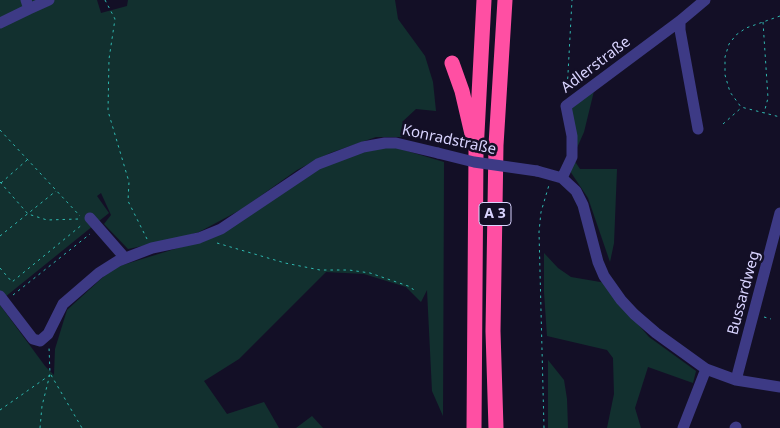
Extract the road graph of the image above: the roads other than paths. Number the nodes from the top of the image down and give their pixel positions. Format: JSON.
{"nodes":[{"id":1,"x":48,"y":0,"type":"edge"},
{"id":2,"x":484,"y":0,"type":"edge"},
{"id":3,"x":505,"y":0,"type":"edge"},
{"id":4,"x":705,"y":0,"type":"edge"},
{"id":5,"x":27,"y":5,"type":"edge"},
{"id":6,"x":680,"y":21,"type":"junction"},
{"id":7,"x":0,"y":23,"type":"edge"},
{"id":8,"x":452,"y":63,"type":"dead end"},
{"id":9,"x":698,"y":129,"type":"dead end"},
{"id":10,"x":476,"y":152,"type":"junction"},
{"id":11,"x":557,"y":176,"type":"junction"},
{"id":12,"x":780,"y":213,"type":"edge"},
{"id":13,"x":88,"y":220,"type":"road end"},
{"id":14,"x":125,"y":258,"type":"junction"},
{"id":15,"x":2,"y":299,"type":"edge"},
{"id":16,"x":706,"y":370,"type":"junction"},
{"id":17,"x":736,"y":380,"type":"junction"},
{"id":18,"x":780,"y":387,"type":"edge"},
{"id":19,"x":474,"y":428,"type":"edge"},
{"id":20,"x":496,"y":428,"type":"edge"},
{"id":21,"x":683,"y":428,"type":"edge"}],
"edges":[{"from":1,"to":5,"type":"street"},
{"from":2,"to":10,"type":"highway","number":"A 3"},
{"from":3,"to":20,"type":"highway","number":"A 3"},
{"from":4,"to":6,"type":"street","name":"Adlerstraße"},
{"from":5,"to":7,"type":"street"},
{"from":6,"to":9,"type":"street"},
{"from":6,"to":11,"type":"street","name":"Adlerstraße"},
{"from":8,"to":10,"type":"highway"},
{"from":10,"to":19,"type":"highway","number":"A 3"},
{"from":11,"to":14,"type":"street","name":"Konradstraße","bridge":true},
{"from":11,"to":16,"type":"street"},
{"from":12,"to":17,"type":"street","name":"Bussardweg"},
{"from":13,"to":14,"type":"street"},
{"from":14,"to":15,"type":"street","name":"Konradstraße"},
{"from":16,"to":17,"type":"street"},
{"from":16,"to":21,"type":"street"},
{"from":17,"to":18,"type":"street"}]}
